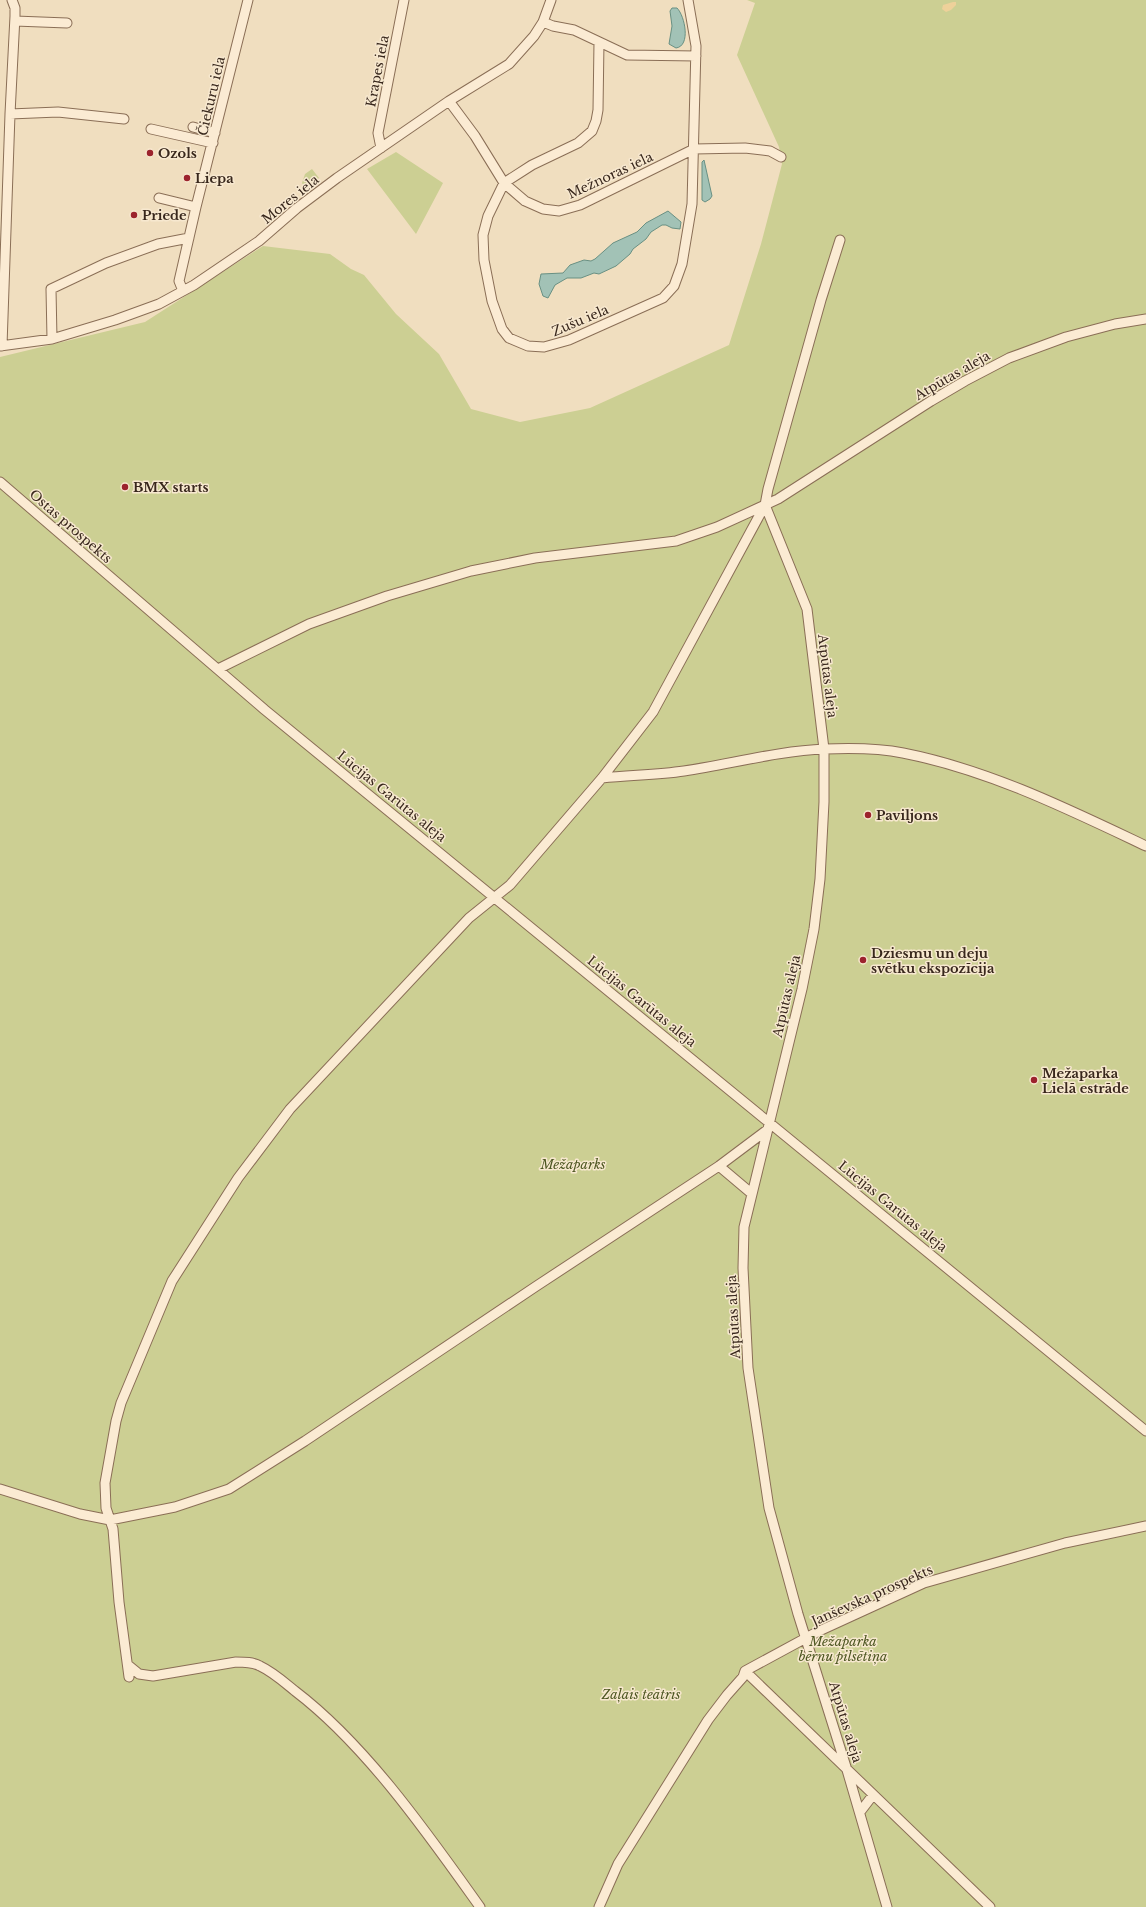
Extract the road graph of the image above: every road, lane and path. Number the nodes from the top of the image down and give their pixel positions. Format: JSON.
{"nodes":[{"id":1,"x":12,"y":0,"type":"edge"},
{"id":2,"x":248,"y":0,"type":"edge"},
{"id":3,"x":404,"y":0,"type":"edge"},
{"id":4,"x":551,"y":0,"type":"edge"},
{"id":5,"x":688,"y":0,"type":"edge"},
{"id":6,"x":15,"y":21,"type":"junction"},
{"id":7,"x":543,"y":22,"type":"junction"},
{"id":8,"x":67,"y":23,"type":"dead end"},
{"id":9,"x":599,"y":42,"type":"junction"},
{"id":10,"x":696,"y":56,"type":"junction"},
{"id":11,"x":449,"y":101,"type":"junction"},
{"id":12,"x":10,"y":114,"type":"junction"},
{"id":13,"x":124,"y":119,"type":"dead end"},
{"id":14,"x":193,"y":127,"type":"dead end"},
{"id":15,"x":151,"y":129,"type":"dead end"},
{"id":16,"x":215,"y":133,"type":"junction"},
{"id":17,"x":213,"y":143,"type":"junction"},
{"id":18,"x":381,"y":148,"type":"junction"},
{"id":19,"x":694,"y":149,"type":"junction"},
{"id":20,"x":781,"y":158,"type":"dead end"},
{"id":21,"x":504,"y":182,"type":"junction"},
{"id":22,"x":159,"y":198,"type":"dead end"},
{"id":23,"x":196,"y":206,"type":"junction"},
{"id":24,"x":189,"y":238,"type":"junction"},
{"id":25,"x":840,"y":240,"type":"dead end"},
{"id":26,"x":183,"y":291,"type":"junction"},
{"id":27,"x":1146,"y":319,"type":"edge"},
{"id":28,"x":52,"y":339,"type":"junction"},
{"id":29,"x":1,"y":346,"type":"edge"},
{"id":30,"x":0,"y":482,"type":"edge"},
{"id":31,"x":765,"y":505,"type":"junction"},
{"id":32,"x":125,"y":589,"type":"joint"},
{"id":33,"x":218,"y":669,"type":"junction"},
{"id":34,"x":824,"y":749,"type":"junction"},
{"id":35,"x":602,"y":778,"type":"junction"},
{"id":36,"x":1146,"y":846,"type":"edge"},
{"id":37,"x":496,"y":897,"type":"junction"},
{"id":38,"x":768,"y":1126,"type":"junction"},
{"id":39,"x":719,"y":1166,"type":"junction"},
{"id":40,"x":751,"y":1193,"type":"junction"},
{"id":41,"x":1146,"y":1431,"type":"edge"},
{"id":42,"x":0,"y":1489,"type":"edge"},
{"id":43,"x":110,"y":1520,"type":"junction"},
{"id":44,"x":1146,"y":1526,"type":"edge"},
{"id":45,"x":806,"y":1638,"type":"junction"},
{"id":46,"x":128,"y":1666,"type":"junction"},
{"id":47,"x":745,"y":1671,"type":"junction"},
{"id":48,"x":129,"y":1676,"type":"dead end"},
{"id":49,"x":847,"y":1770,"type":"junction"},
{"id":50,"x":873,"y":1795,"type":"junction"},
{"id":51,"x":860,"y":1812,"type":"junction"},
{"id":52,"x":480,"y":1907,"type":"edge"},
{"id":53,"x":599,"y":1907,"type":"edge"},
{"id":54,"x":887,"y":1907,"type":"edge"},
{"id":55,"x":990,"y":1907,"type":"edge"}],
"edges":[{"from":1,"to":6,"type":"street"},
{"from":2,"to":16,"type":"street","name":"Čiekuru iela"},
{"from":3,"to":18,"type":"street","name":"Krapes iela"},
{"from":4,"to":7,"type":"street","name":"Mores iela"},
{"from":5,"to":10,"type":"street","name":"Zušu iela"},
{"from":6,"to":8,"type":"street"},
{"from":6,"to":12,"type":"street"},
{"from":7,"to":9,"type":"street"},
{"from":7,"to":11,"type":"street","name":"Mores iela"},
{"from":9,"to":10,"type":"street"},
{"from":9,"to":21,"type":"street"},
{"from":10,"to":19,"type":"street","name":"Zušu iela"},
{"from":11,"to":18,"type":"street","name":"Mores iela"},
{"from":11,"to":21,"type":"street","name":"Mežnoras iela"},
{"from":12,"to":13,"type":"street"},
{"from":12,"to":29,"type":"street"},
{"from":14,"to":16,"type":"street"},
{"from":15,"to":17,"type":"street"},
{"from":16,"to":17,"type":"street","name":"Čiekuru iela"},
{"from":17,"to":23,"type":"street","name":"Čiekuru iela"},
{"from":18,"to":26,"type":"street","name":"Mores iela"},
{"from":19,"to":20,"type":"street","name":"Mežnoras iela"},
{"from":19,"to":21,"type":"street","name":"Mežnoras iela"},
{"from":19,"to":21,"type":"street","name":"Zušu iela"},
{"from":22,"to":23,"type":"street"},
{"from":23,"to":24,"type":"street","name":"Čiekuru iela"},
{"from":24,"to":26,"type":"street","name":"Čiekuru iela"},
{"from":24,"to":28,"type":"street"},
{"from":25,"to":31,"type":"street"},
{"from":26,"to":28,"type":"street","name":"Mores iela"},
{"from":27,"to":31,"type":"street","name":"Atpūtas aleja"},
{"from":28,"to":29,"type":"street","name":"Mores iela"},
{"from":30,"to":32,"type":"street","name":"Ostas prospekts"},
{"from":31,"to":33,"type":"street"},
{"from":31,"to":34,"type":"street","name":"Atpūtas aleja"},
{"from":31,"to":35,"type":"street"},
{"from":32,"to":33,"type":"street","name":"Lūcijas Garūtas aleja"},
{"from":33,"to":37,"type":"street","name":"Lūcijas Garūtas aleja"},
{"from":34,"to":35,"type":"street"},
{"from":34,"to":36,"type":"street"},
{"from":34,"to":38,"type":"street","name":"Atpūtas aleja"},
{"from":35,"to":37,"type":"street"},
{"from":37,"to":38,"type":"street","name":"Lūcijas Garūtas aleja"},
{"from":37,"to":43,"type":"street"},
{"from":38,"to":39,"type":"street"},
{"from":38,"to":40,"type":"street","name":"Atpūtas aleja"},
{"from":38,"to":41,"type":"street","name":"Lūcijas Garūtas aleja"},
{"from":39,"to":40,"type":"street"},
{"from":39,"to":43,"type":"street"},
{"from":40,"to":45,"type":"street","name":"Atpūtas aleja"},
{"from":42,"to":43,"type":"street"},
{"from":43,"to":46,"type":"street"},
{"from":44,"to":45,"type":"street","name":"Janševska prospekts"},
{"from":45,"to":47,"type":"street","name":"Janševska prospekts"},
{"from":45,"to":49,"type":"street","name":"Atpūtas aleja"},
{"from":46,"to":48,"type":"street"},
{"from":46,"to":52,"type":"street"},
{"from":47,"to":49,"type":"street"},
{"from":47,"to":53,"type":"street","name":"Janševska prospekts"},
{"from":49,"to":50,"type":"street"},
{"from":49,"to":51,"type":"street","name":"Atpūtas aleja"},
{"from":50,"to":51,"type":"street"},
{"from":50,"to":55,"type":"street"},
{"from":51,"to":54,"type":"street","name":"Atpūtas aleja"}]}
